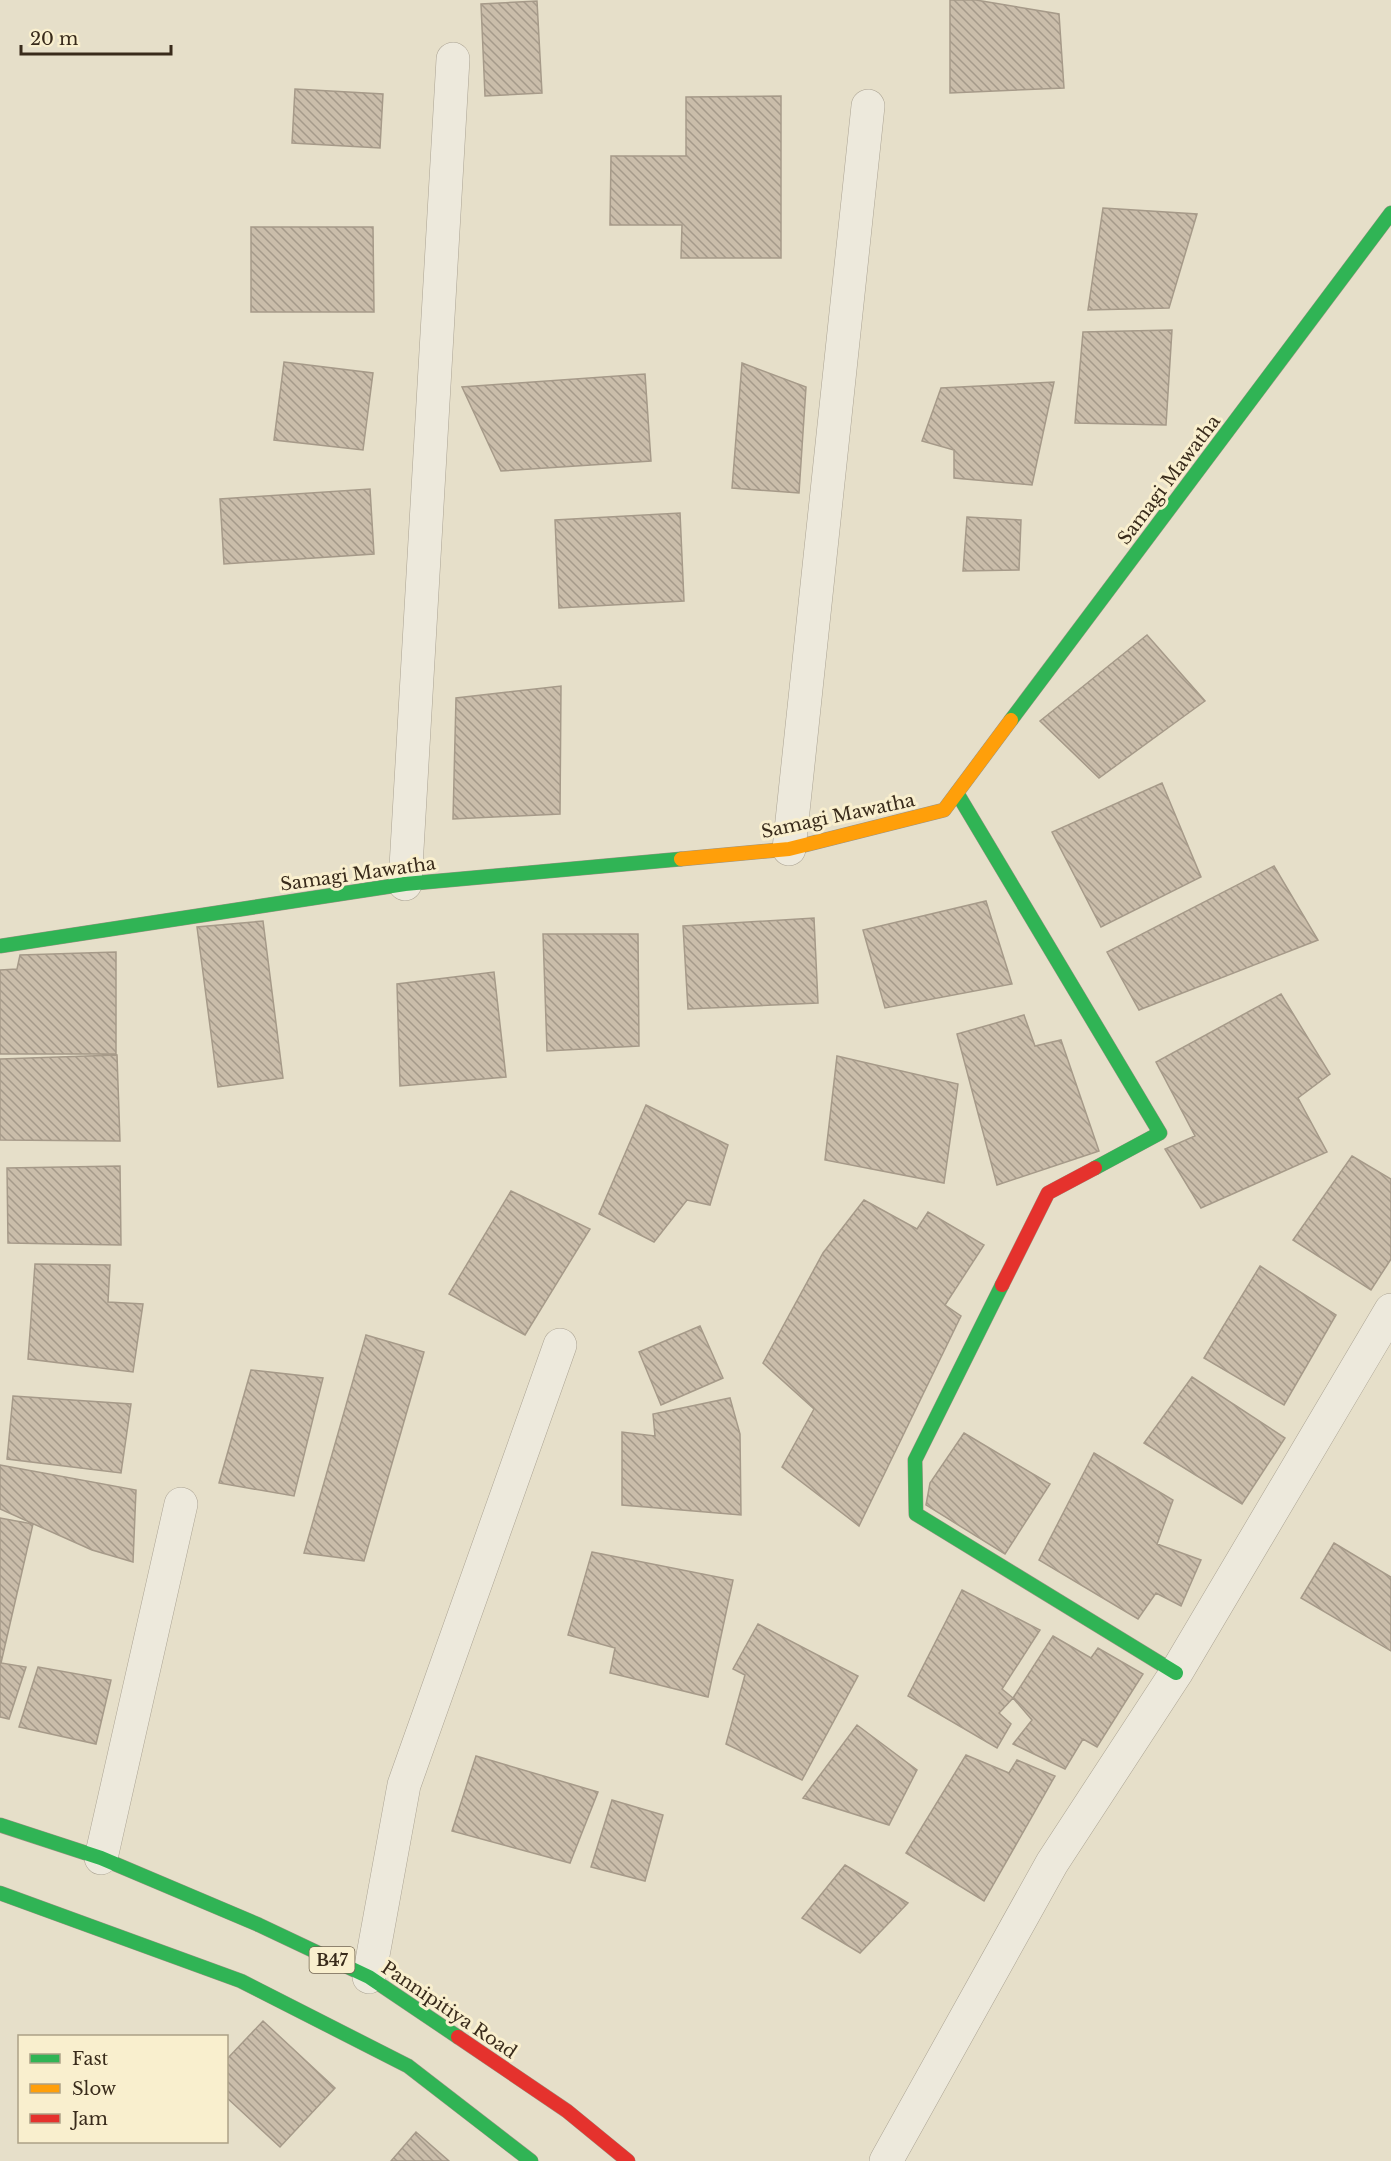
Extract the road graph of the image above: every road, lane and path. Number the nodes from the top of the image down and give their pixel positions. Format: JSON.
{"nodes":[{"id":1,"x":453,"y":59,"type":"dead end"},
{"id":2,"x":868,"y":106,"type":"dead end"},
{"id":3,"x":1391,"y":213,"type":"edge"},
{"id":4,"x":957,"y":793,"type":"junction"},
{"id":5,"x":789,"y":849,"type":"junction"},
{"id":6,"x":405,"y":884,"type":"junction"},
{"id":7,"x":0,"y":946,"type":"edge"},
{"id":8,"x":1391,"y":1310,"type":"edge"},
{"id":9,"x":560,"y":1345,"type":"dead end"},
{"id":10,"x":181,"y":1504,"type":"dead end"},
{"id":11,"x":1176,"y":1673,"type":"junction"},
{"id":12,"x":0,"y":1825,"type":"edge"},
{"id":13,"x":101,"y":1858,"type":"junction"},
{"id":14,"x":0,"y":1893,"type":"edge"},
{"id":15,"x":369,"y":1977,"type":"junction"},
{"id":16,"x":531,"y":2161,"type":"edge"},
{"id":17,"x":628,"y":2161,"type":"edge"},
{"id":18,"x":886,"y":2161,"type":"edge"}],
"edges":[{"from":1,"to":6,"type":"street"},
{"from":2,"to":5,"type":"street"},
{"from":3,"to":4,"type":"street","name":"Samagi Mawatha"},
{"from":4,"to":5,"type":"street","name":"Samagi Mawatha"},
{"from":4,"to":11,"type":"street"},
{"from":5,"to":6,"type":"street","name":"Samagi Mawatha"},
{"from":6,"to":7,"type":"street","name":"Samagi Mawatha"},
{"from":8,"to":11,"type":"street"},
{"from":9,"to":15,"type":"street"},
{"from":10,"to":13,"type":"street"},
{"from":11,"to":18,"type":"street"},
{"from":12,"to":13,"type":"street","name":"Pannipitiya Road","number":"B47"},
{"from":13,"to":15,"type":"street","name":"Pannipitiya Road","number":"B47"},
{"from":14,"to":16,"type":"street"},
{"from":15,"to":17,"type":"street","name":"Pannipitiya Road","number":"B47"}]}
